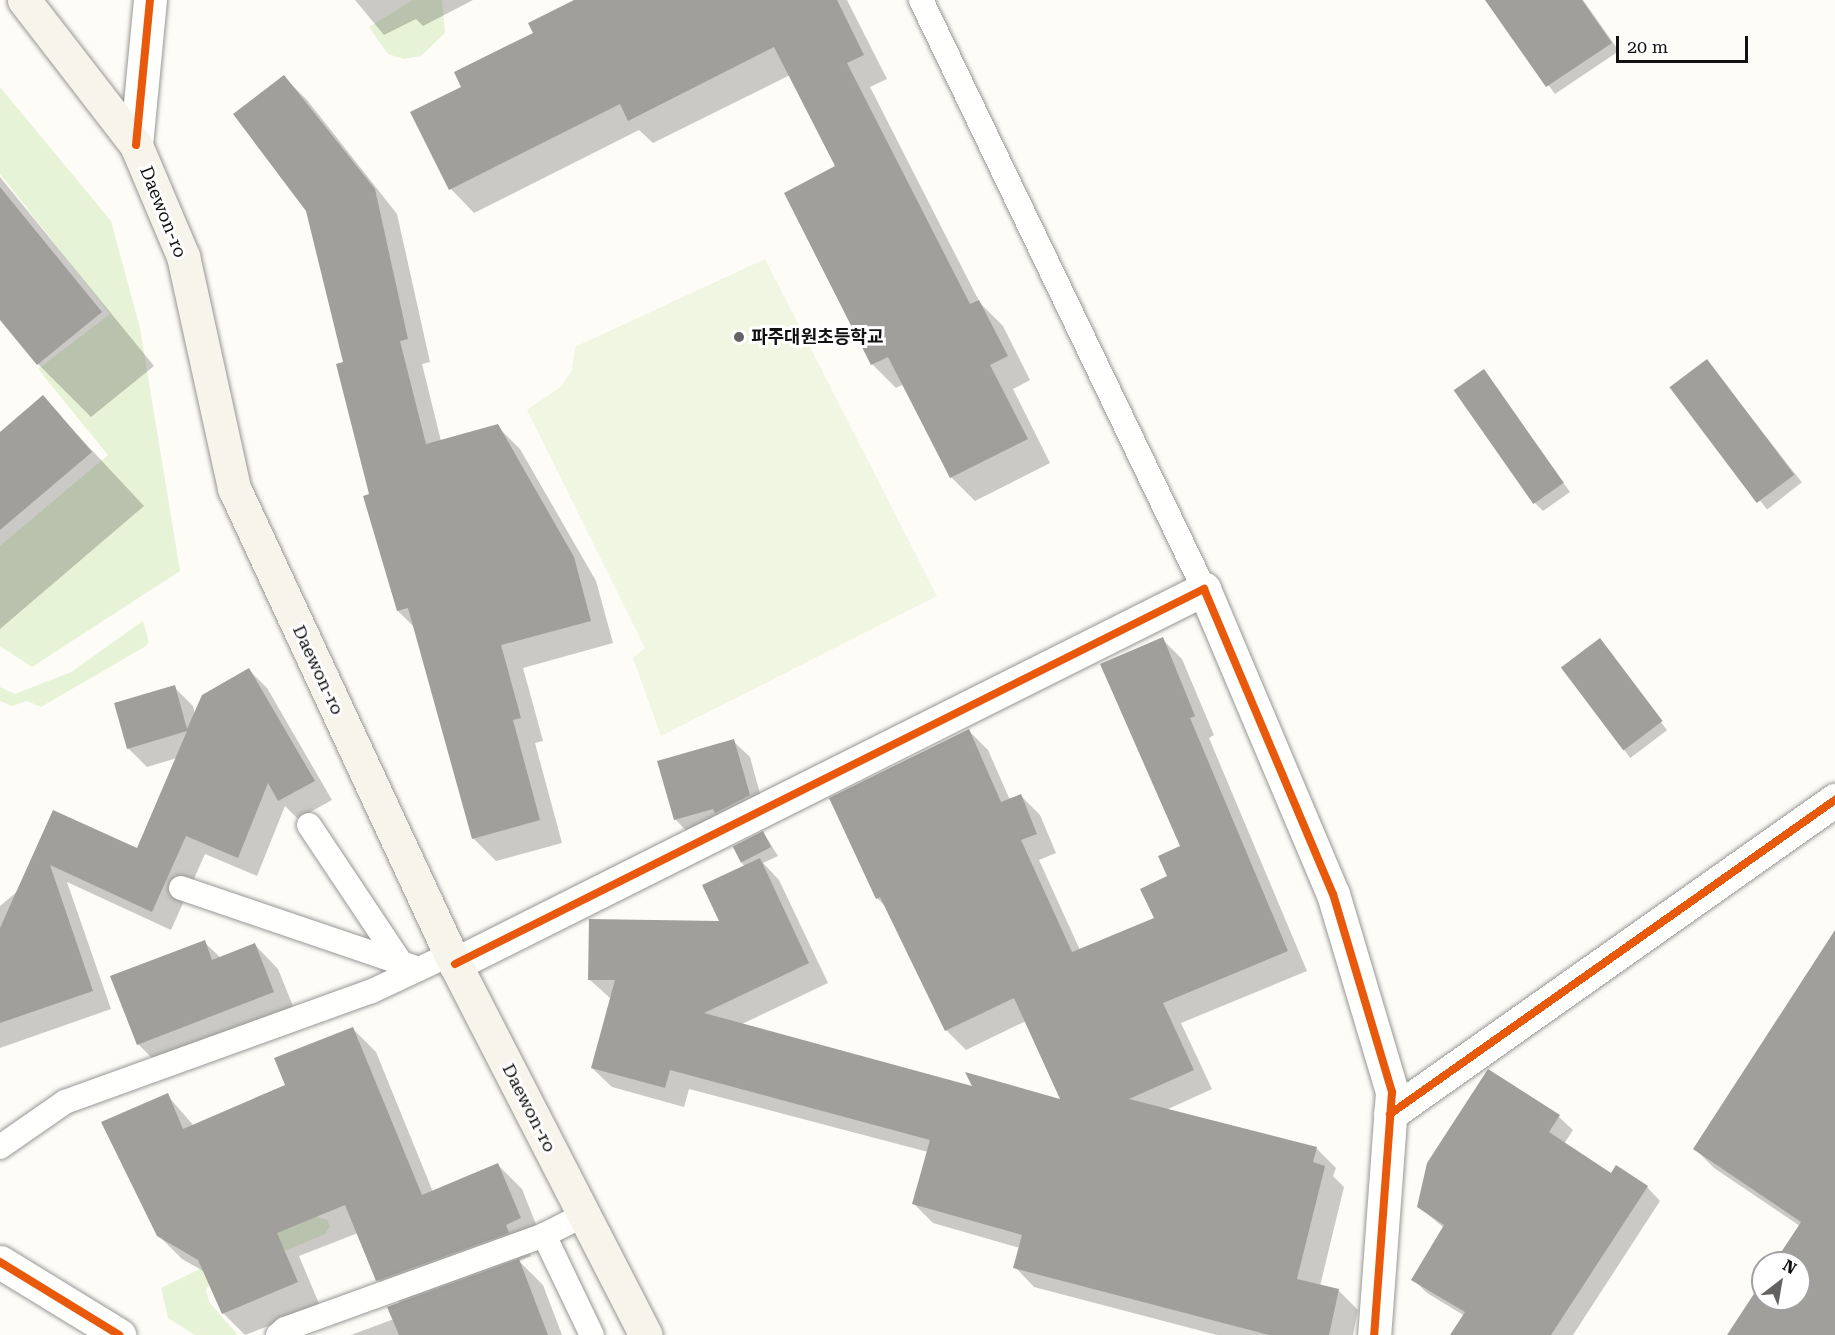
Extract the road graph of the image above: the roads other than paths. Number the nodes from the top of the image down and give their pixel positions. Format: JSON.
{"nodes":[{"id":1,"x":24,"y":0,"type":"edge"},
{"id":2,"x":150,"y":0,"type":"edge"},
{"id":3,"x":921,"y":0,"type":"edge"},
{"id":4,"x":136,"y":145,"type":"junction"},
{"id":5,"x":1204,"y":589,"type":"junction"},
{"id":6,"x":1835,"y":801,"type":"edge"},
{"id":7,"x":309,"y":825,"type":"dead end"},
{"id":8,"x":181,"y":888,"type":"dead end"},
{"id":9,"x":453,"y":959,"type":"junction"},
{"id":10,"x":410,"y":966,"type":"junction"},
{"id":11,"x":1390,"y":1114,"type":"junction"},
{"id":12,"x":0,"y":1147,"type":"edge"},
{"id":13,"x":584,"y":1215,"type":"junction"},
{"id":14,"x":543,"y":1235,"type":"junction"},
{"id":15,"x":0,"y":1262,"type":"edge"},
{"id":16,"x":119,"y":1335,"type":"edge"},
{"id":17,"x":278,"y":1335,"type":"edge"},
{"id":18,"x":592,"y":1335,"type":"edge"},
{"id":19,"x":646,"y":1335,"type":"edge"},
{"id":20,"x":1374,"y":1335,"type":"edge"}],
"edges":[{"from":1,"to":4,"type":"main road","name":"Daewon-ro"},
{"from":2,"to":4,"type":"street"},
{"from":3,"to":5,"type":"lane"},
{"from":4,"to":9,"type":"main road","name":"Daewon-ro"},
{"from":5,"to":9,"type":"street"},
{"from":5,"to":11,"type":"street"},
{"from":6,"to":11,"type":"street"},
{"from":7,"to":10,"type":"lane"},
{"from":8,"to":10,"type":"lane"},
{"from":9,"to":10,"type":"lane"},
{"from":9,"to":13,"type":"main road","name":"Daewon-ro"},
{"from":10,"to":12,"type":"lane"},
{"from":11,"to":20,"type":"street"},
{"from":13,"to":14,"type":"lane"},
{"from":13,"to":19,"type":"main road","name":"Daewon-ro"},
{"from":14,"to":17,"type":"lane"},
{"from":14,"to":18,"type":"lane"},
{"from":15,"to":16,"type":"street"}]}
